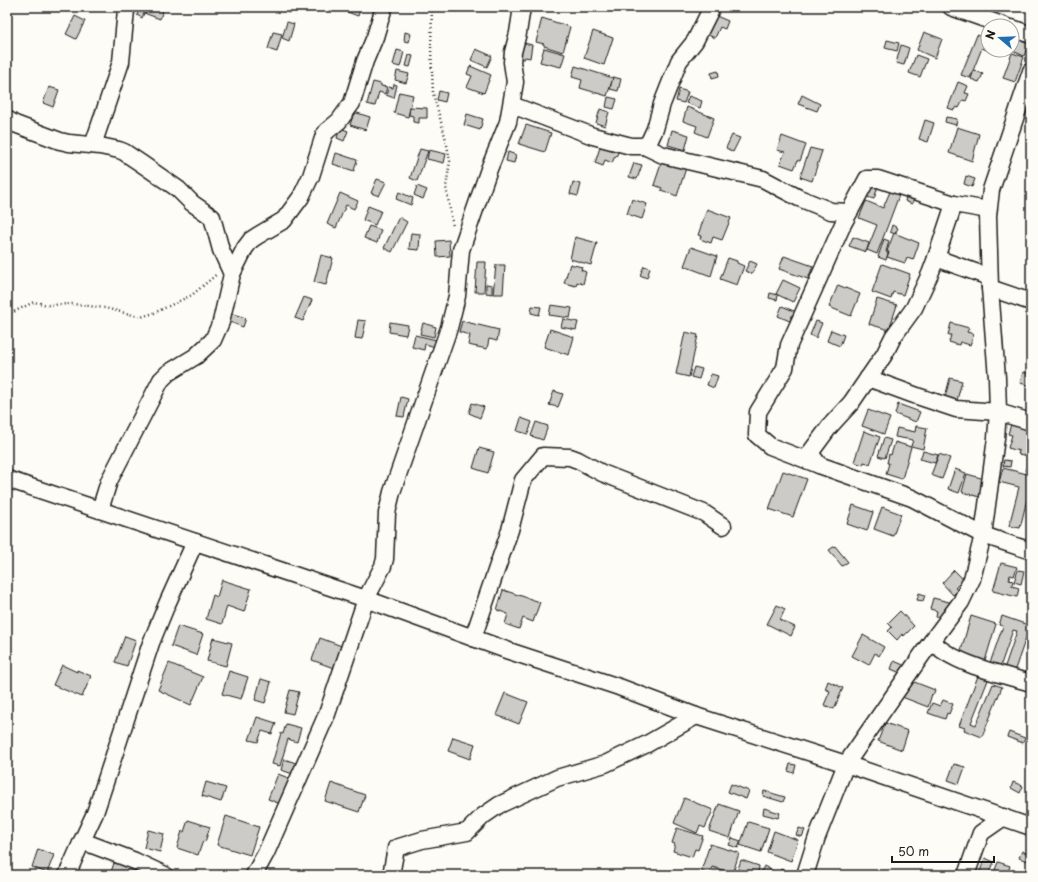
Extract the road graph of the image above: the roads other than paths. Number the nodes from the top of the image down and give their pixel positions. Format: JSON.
{"nodes":[{"id":1,"x":128,"y":7,"type":"edge"},
{"id":2,"x":384,"y":7,"type":"edge"},
{"id":3,"x":522,"y":7,"type":"edge"},
{"id":4,"x":712,"y":7,"type":"edge"},
{"id":5,"x":950,"y":7,"type":"edge"},
{"id":6,"x":982,"y":18,"type":"edge"},
{"id":7,"x":1020,"y":31,"type":"edge"},
{"id":8,"x":1031,"y":35,"type":"edge"},
{"id":9,"x":1031,"y":71,"type":"edge"},
{"id":10,"x":512,"y":105,"type":"junction"},
{"id":11,"x":7,"y":119,"type":"edge"},
{"id":12,"x":93,"y":145,"type":"junction"},
{"id":13,"x":644,"y":146,"type":"junction"},
{"id":14,"x":954,"y":204,"type":"junction"},
{"id":15,"x":988,"y":210,"type":"junction"},
{"id":16,"x":849,"y":212,"type":"junction"},
{"id":17,"x":936,"y":258,"type":"junction"},
{"id":18,"x":230,"y":269,"type":"junction"},
{"id":19,"x":990,"y":283,"type":"junction"},
{"id":20,"x":1031,"y":302,"type":"edge"},
{"id":21,"x":868,"y":378,"type":"junction"},
{"id":22,"x":998,"y":412,"type":"junction"},
{"id":23,"x":1031,"y":422,"type":"edge"},
{"id":24,"x":819,"y":465,"type":"junction"},
{"id":25,"x":7,"y":479,"type":"edge"},
{"id":26,"x":100,"y":510,"type":"junction"},
{"id":27,"x":723,"y":526,"type":"dead end"},
{"id":28,"x":983,"y":535,"type":"junction"},
{"id":29,"x":195,"y":542,"type":"junction"},
{"id":30,"x":1031,"y":551,"type":"edge"},
{"id":31,"x":366,"y":600,"type":"junction"},
{"id":32,"x":473,"y":638,"type":"junction"},
{"id":33,"x":932,"y":641,"type":"junction"},
{"id":34,"x":1031,"y":683,"type":"edge"},
{"id":35,"x":696,"y":716,"type":"junction"},
{"id":36,"x":846,"y":764,"type":"junction"},
{"id":37,"x":1004,"y":817,"type":"junction"},
{"id":38,"x":1031,"y":826,"type":"edge"},
{"id":39,"x":82,"y":841,"type":"junction"},
{"id":40,"x":67,"y":875,"type":"edge"},
{"id":41,"x":165,"y":875,"type":"edge"},
{"id":42,"x":254,"y":875,"type":"edge"},
{"id":43,"x":391,"y":875,"type":"edge"},
{"id":44,"x":805,"y":875,"type":"edge"},
{"id":45,"x":966,"y":875,"type":"edge"}],
"edges":[{"from":1,"to":12,"type":"street"},
{"from":2,"to":18,"type":"street"},
{"from":3,"to":10,"type":"street"},
{"from":4,"to":13,"type":"street"},
{"from":5,"to":6,"type":"street"},
{"from":7,"to":8,"type":"street"},
{"from":9,"to":15,"type":"street"},
{"from":10,"to":13,"type":"street"},
{"from":10,"to":31,"type":"street"},
{"from":11,"to":12,"type":"street"},
{"from":12,"to":18,"type":"street"},
{"from":13,"to":16,"type":"street"},
{"from":14,"to":15,"type":"street"},
{"from":14,"to":16,"type":"street"},
{"from":14,"to":17,"type":"street"},
{"from":15,"to":19,"type":"street"},
{"from":16,"to":24,"type":"street"},
{"from":17,"to":19,"type":"street"},
{"from":17,"to":21,"type":"street"},
{"from":18,"to":26,"type":"street"},
{"from":19,"to":20,"type":"street"},
{"from":19,"to":22,"type":"street"},
{"from":21,"to":22,"type":"street"},
{"from":21,"to":24,"type":"street"},
{"from":22,"to":23,"type":"street"},
{"from":22,"to":28,"type":"street"},
{"from":24,"to":28,"type":"street"},
{"from":25,"to":26,"type":"street"},
{"from":26,"to":29,"type":"street"},
{"from":27,"to":32,"type":"street"},
{"from":28,"to":30,"type":"street"},
{"from":28,"to":33,"type":"street"},
{"from":29,"to":31,"type":"street"},
{"from":29,"to":39,"type":"street"},
{"from":31,"to":32,"type":"street"},
{"from":31,"to":42,"type":"street"},
{"from":32,"to":35,"type":"street"},
{"from":33,"to":34,"type":"street"},
{"from":33,"to":36,"type":"street"},
{"from":35,"to":36,"type":"street"},
{"from":35,"to":43,"type":"street"},
{"from":36,"to":37,"type":"street"},
{"from":36,"to":44,"type":"street"},
{"from":37,"to":38,"type":"street"},
{"from":37,"to":45,"type":"street"},
{"from":39,"to":40,"type":"street"},
{"from":39,"to":41,"type":"street"}]}
